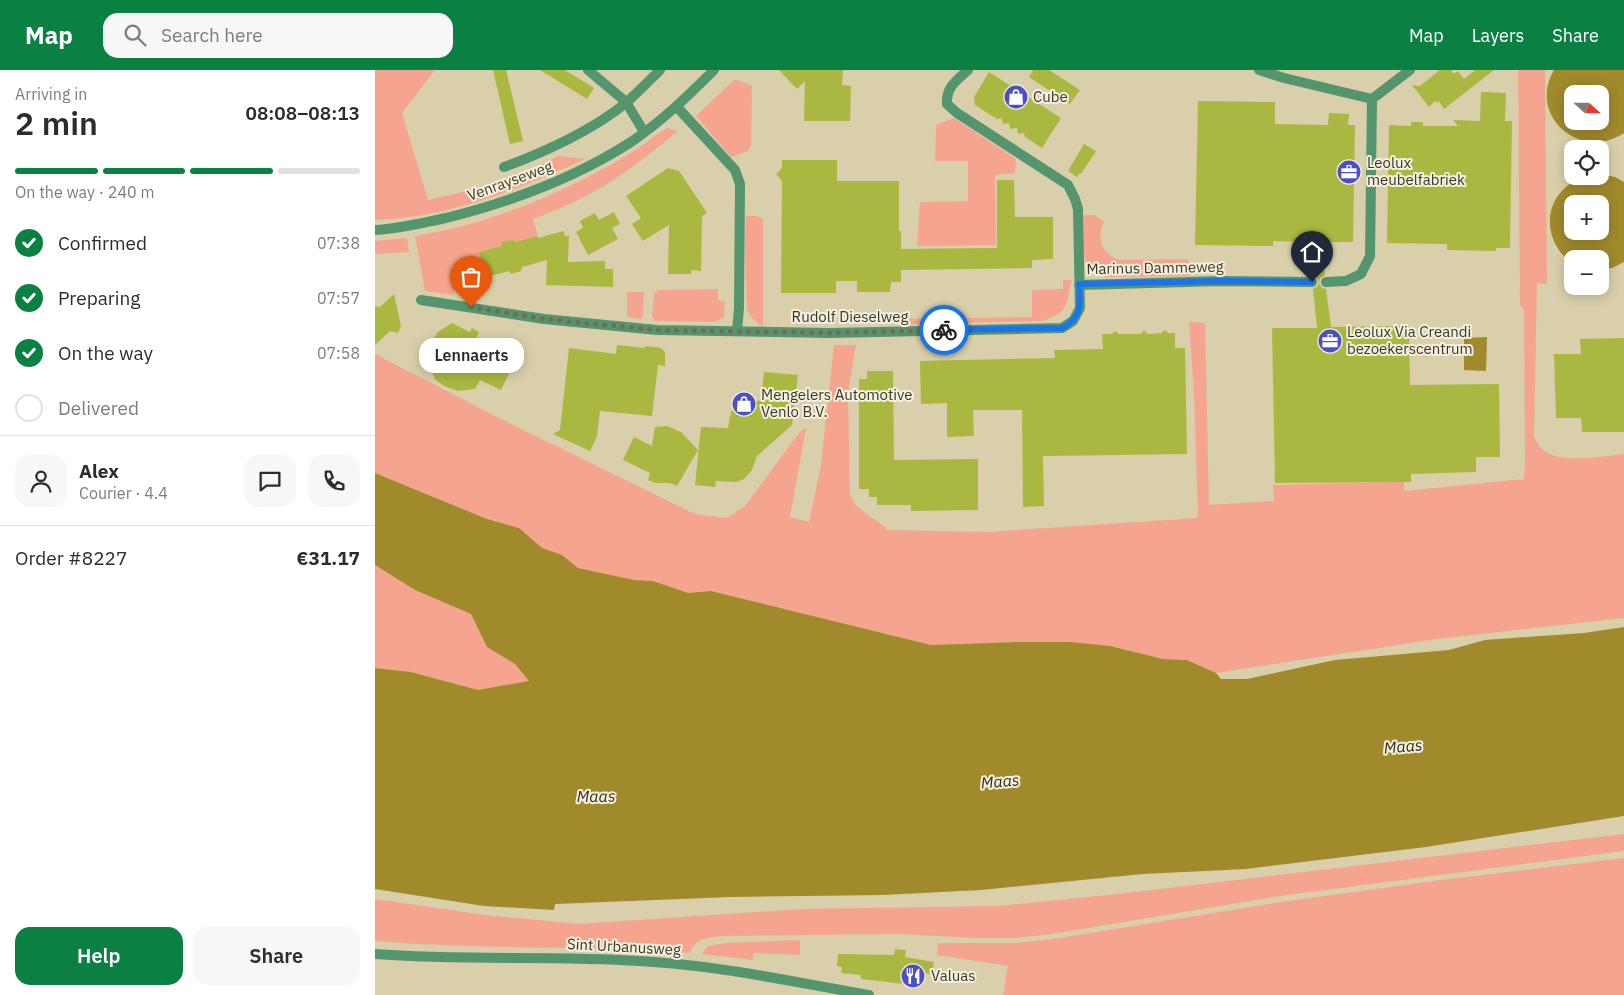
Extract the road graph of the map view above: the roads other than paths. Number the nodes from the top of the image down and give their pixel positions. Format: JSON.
{"nodes":[{"id":1,"x":588,"y":70,"type":"edge"},
{"id":2,"x":660,"y":70,"type":"edge"},
{"id":3,"x":714,"y":70,"type":"edge"},
{"id":4,"x":968,"y":70,"type":"edge"},
{"id":5,"x":1259,"y":70,"type":"edge"},
{"id":6,"x":1409,"y":70,"type":"edge"},
{"id":7,"x":1372,"y":99,"type":"junction"},
{"id":8,"x":626,"y":102,"type":"junction"},
{"id":9,"x":677,"y":107,"type":"junction"},
{"id":10,"x":644,"y":132,"type":"junction"},
{"id":11,"x":504,"y":167,"type":"dead end"},
{"id":12,"x":375,"y":230,"type":"edge"},
{"id":13,"x":1312,"y":282,"type":"dead end"},
{"id":14,"x":1326,"y":282,"type":"dead end"},
{"id":15,"x":1079,"y":284,"type":"junction"},
{"id":16,"x":421,"y":300,"type":"dead end"},
{"id":17,"x":737,"y":330,"type":"junction"},
{"id":18,"x":375,"y":954,"type":"edge"},
{"id":19,"x":869,"y":995,"type":"edge"}],
"edges":[{"from":1,"to":8,"type":"street"},
{"from":2,"to":8,"type":"street","name":"Venrayseweg"},
{"from":3,"to":9,"type":"street","name":"Venrayseweg"},
{"from":4,"to":15,"type":"street","name":"Marinus Dammeweg"},
{"from":5,"to":7,"type":"street"},
{"from":6,"to":7,"type":"street"},
{"from":7,"to":14,"type":"street"},
{"from":8,"to":10,"type":"street"},
{"from":8,"to":11,"type":"street","name":"Venrayseweg"},
{"from":9,"to":10,"type":"street","name":"Venrayseweg"},
{"from":9,"to":17,"type":"street"},
{"from":10,"to":12,"type":"street","name":"Venrayseweg"},
{"from":13,"to":15,"type":"street","name":"Marinus Dammeweg"},
{"from":15,"to":17,"type":"street","name":"Rudolf Dieselweg"},
{"from":16,"to":17,"type":"street","name":"Rudolf Dieselweg"},
{"from":18,"to":19,"type":"street","name":"Sint Urbanusweg"}]}
